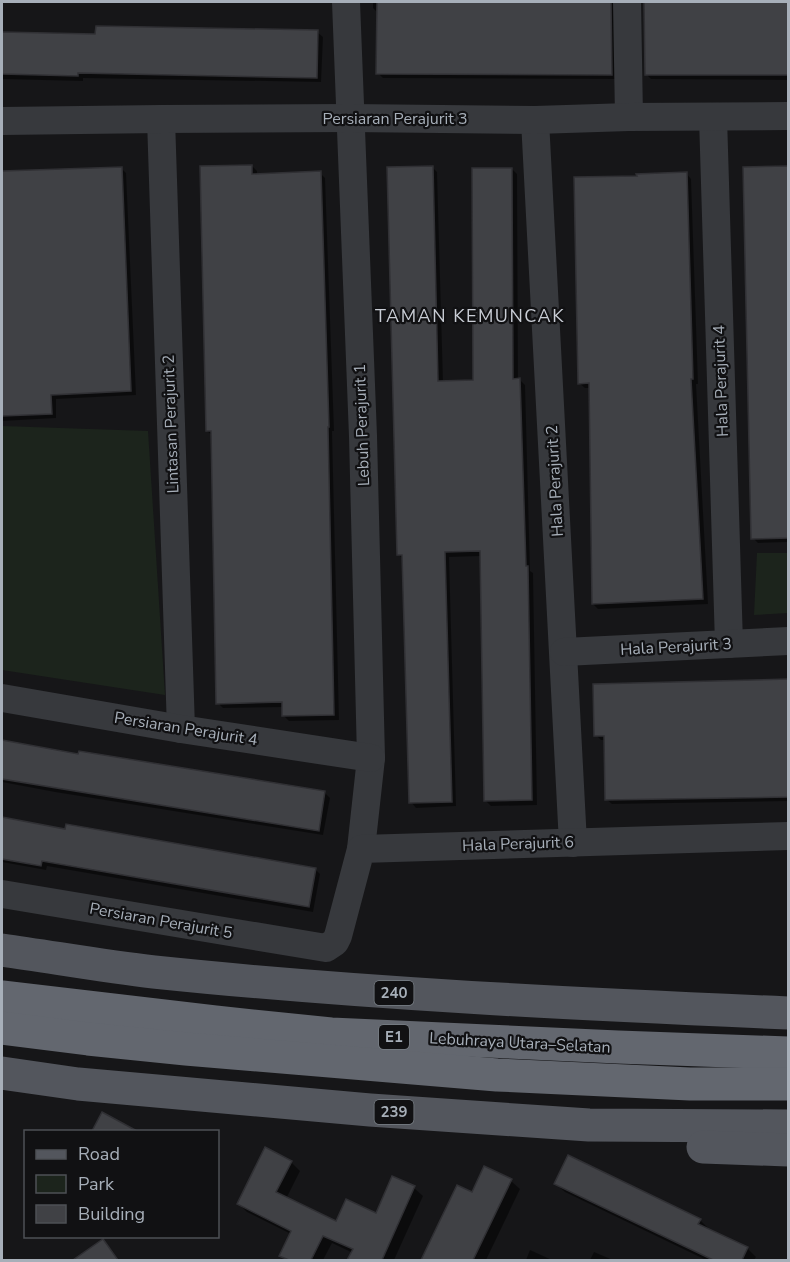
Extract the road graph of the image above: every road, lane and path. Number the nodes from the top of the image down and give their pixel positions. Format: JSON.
{"nodes":[{"id":1,"x":346,"y":2,"type":"edge"},
{"id":2,"x":627,"y":2,"type":"edge"},
{"id":3,"x":789,"y":116,"type":"edge"},
{"id":4,"x":629,"y":117,"type":"junction"},
{"id":5,"x":713,"y":117,"type":"junction"},
{"id":6,"x":350,"y":118,"type":"junction"},
{"id":7,"x":161,"y":119,"type":"junction"},
{"id":8,"x":535,"y":120,"type":"junction"},
{"id":9,"x":2,"y":121,"type":"edge"},
{"id":10,"x":789,"y":641,"type":"edge"},
{"id":11,"x":729,"y":644,"type":"junction"},
{"id":12,"x":564,"y":652,"type":"junction"},
{"id":13,"x":2,"y":698,"type":"edge"},
{"id":14,"x":181,"y":729,"type":"junction"},
{"id":15,"x":371,"y":758,"type":"junction"},
{"id":16,"x":789,"y":836,"type":"edge"},
{"id":17,"x":573,"y":843,"type":"junction"},
{"id":18,"x":361,"y":849,"type":"junction"},
{"id":19,"x":2,"y":894,"type":"edge"},
{"id":20,"x":2,"y":950,"type":"edge"},
{"id":21,"x":2,"y":997,"type":"edge"},
{"id":22,"x":789,"y":1013,"type":"edge"},
{"id":23,"x":2,"y":1028,"type":"edge"},
{"id":24,"x":789,"y":1053,"type":"edge"},
{"id":25,"x":2,"y":1073,"type":"edge"},
{"id":26,"x":789,"y":1084,"type":"edge"},
{"id":27,"x":589,"y":1125,"type":"junction"},
{"id":28,"x":789,"y":1126,"type":"edge"},
{"id":29,"x":789,"y":1150,"type":"edge"}],
"edges":[{"from":1,"to":6,"type":"street","name":"Lebuh Perajurit 1"},
{"from":2,"to":4,"type":"street"},
{"from":3,"to":5,"type":"street","name":"Persiaran Perajurit 3"},
{"from":4,"to":5,"type":"street","name":"Persiaran Perajurit 3"},
{"from":4,"to":8,"type":"street","name":"Persiaran Perajurit 3"},
{"from":5,"to":11,"type":"street","name":"Hala Perajurit 4"},
{"from":6,"to":7,"type":"street","name":"Persiaran Perajurit 3"},
{"from":6,"to":8,"type":"street","name":"Persiaran Perajurit 3"},
{"from":6,"to":15,"type":"street","name":"Lebuh Perajurit 1"},
{"from":7,"to":9,"type":"street","name":"Persiaran Perajurit 3"},
{"from":7,"to":14,"type":"street","name":"Lintasan Perajurit 2"},
{"from":8,"to":12,"type":"street","name":"Hala Perajurit 2"},
{"from":10,"to":11,"type":"street","name":"Hala Perajurit 3"},
{"from":11,"to":12,"type":"street","name":"Hala Perajurit 3"},
{"from":12,"to":17,"type":"street","name":"Hala Perajurit 2"},
{"from":13,"to":14,"type":"street","name":"Persiaran Perajurit 4"},
{"from":14,"to":15,"type":"street","name":"Persiaran Perajurit 4"},
{"from":15,"to":18,"type":"street","name":"Lebuh Perajurit 1"},
{"from":16,"to":17,"type":"street","name":"Hala Perajurit 6"},
{"from":17,"to":18,"type":"street","name":"Hala Perajurit 6"},
{"from":18,"to":19,"type":"street","name":"Persiaran Perajurit 5"},
{"from":20,"to":22,"type":"main road","number":"240"},
{"from":21,"to":24,"type":"highway","name":"Lebuhraya Utara–Selatan","number":"E1"},
{"from":23,"to":26,"type":"highway","name":"Lebuhraya Utara–Selatan","number":"E1"},
{"from":25,"to":27,"type":"main road","number":"239"},
{"from":27,"to":28,"type":"main road","number":"239"},
{"from":27,"to":29,"type":"main road"}]}
